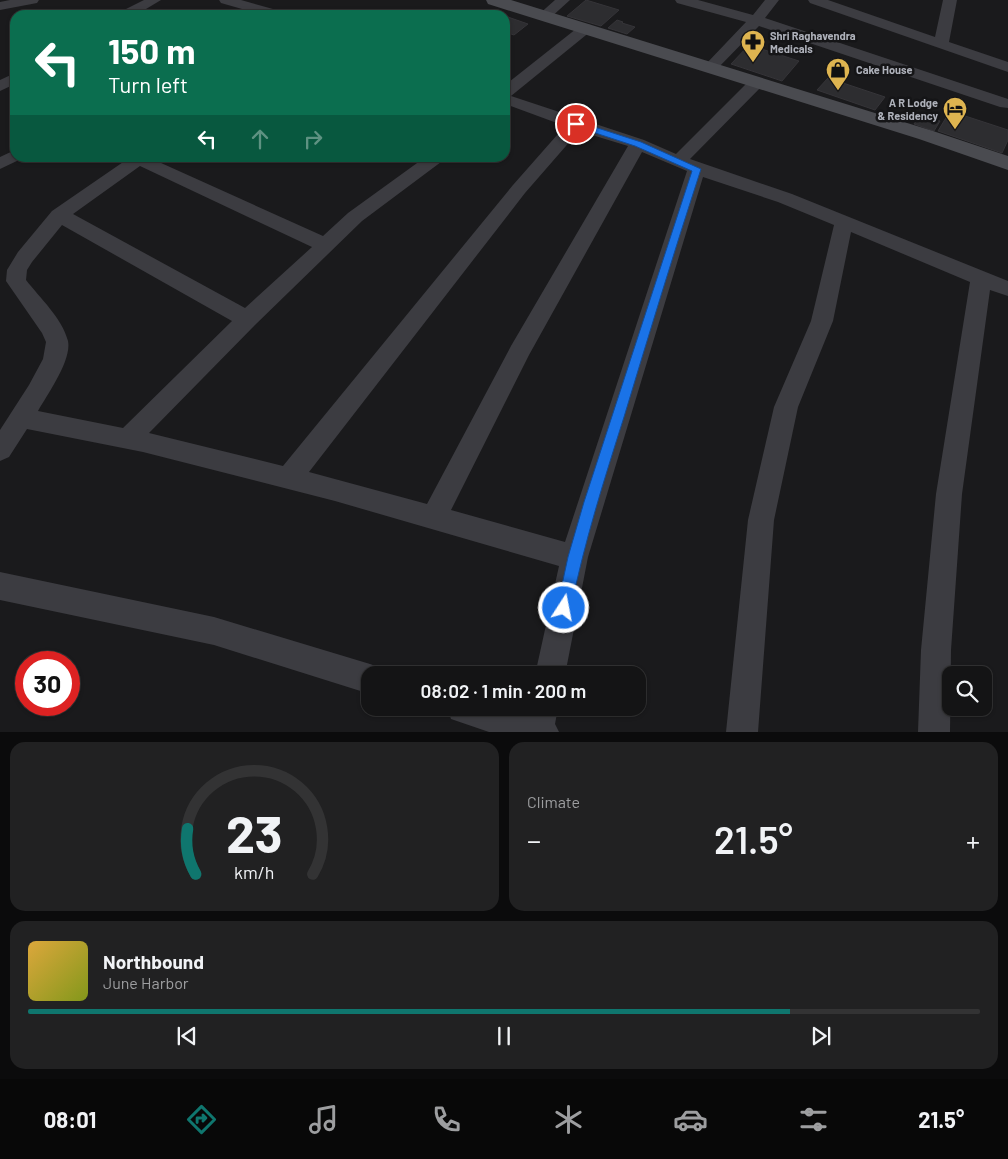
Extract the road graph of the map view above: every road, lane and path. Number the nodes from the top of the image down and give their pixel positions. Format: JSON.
{"nodes":[{"id":1,"x":32,"y":0,"type":"edge"},
{"id":2,"x":154,"y":0,"type":"edge"},
{"id":3,"x":226,"y":0,"type":"edge"},
{"id":4,"x":494,"y":0,"type":"edge"},
{"id":5,"x":563,"y":0,"type":"edge"},
{"id":6,"x":682,"y":0,"type":"edge"},
{"id":7,"x":772,"y":0,"type":"edge"},
{"id":8,"x":815,"y":0,"type":"edge"},
{"id":9,"x":950,"y":0,"type":"edge"},
{"id":10,"x":0,"y":6,"type":"edge"},
{"id":11,"x":135,"y":10,"type":"edge"},
{"id":12,"x":257,"y":10,"type":"edge"},
{"id":13,"x":544,"y":16,"type":"junction"},
{"id":14,"x":756,"y":20,"type":"junction"},
{"id":15,"x":586,"y":28,"type":"junction"},
{"id":16,"x":941,"y":44,"type":"junction"},
{"id":17,"x":711,"y":67,"type":"junction"},
{"id":18,"x":1008,"y":67,"type":"edge"},
{"id":19,"x":757,"y":82,"type":"junction"},
{"id":20,"x":510,"y":88,"type":"edge"},
{"id":21,"x":510,"y":101,"type":"edge"},
{"id":22,"x":1006,"y":104,"type":"dead end"},
{"id":23,"x":576,"y":124,"type":"junction"},
{"id":24,"x":638,"y":144,"type":"junction"},
{"id":25,"x":133,"y":162,"type":"edge"},
{"id":26,"x":148,"y":162,"type":"edge"},
{"id":27,"x":420,"y":162,"type":"edge"},
{"id":28,"x":1008,"y":164,"type":"edge"},
{"id":29,"x":688,"y":165,"type":"junction"},
{"id":30,"x":59,"y":214,"type":"junction"},
{"id":31,"x":844,"y":222,"type":"junction"},
{"id":32,"x":325,"y":245,"type":"junction"},
{"id":33,"x":981,"y":278,"type":"junction"},
{"id":34,"x":1008,"y":289,"type":"edge"},
{"id":35,"x":247,"y":319,"type":"junction"},
{"id":36,"x":21,"y":418,"type":"junction"},
{"id":37,"x":128,"y":439,"type":"junction"},
{"id":38,"x":0,"y":450,"type":"edge"},
{"id":39,"x":289,"y":478,"type":"junction"},
{"id":40,"x":434,"y":517,"type":"junction"},
{"id":41,"x":574,"y":557,"type":"junction"},
{"id":42,"x":0,"y":586,"type":"edge"},
{"id":43,"x":552,"y":666,"type":"edge"},
{"id":44,"x":361,"y":676,"type":"edge"},
{"id":45,"x":488,"y":716,"type":"edge"},
{"id":46,"x":541,"y":716,"type":"edge"},
{"id":47,"x":538,"y":731,"type":"edge"},
{"id":48,"x":543,"y":732,"type":"edge"},
{"id":49,"x":742,"y":732,"type":"edge"},
{"id":50,"x":934,"y":732,"type":"edge"}],
"edges":[{"from":1,"to":10,"type":"street"},
{"from":2,"to":11,"type":"street"},
{"from":3,"to":12,"type":"street"},
{"from":4,"to":13,"type":"street"},
{"from":5,"to":13,"type":"street"},
{"from":6,"to":14,"type":"street"},
{"from":7,"to":14,"type":"street"},
{"from":8,"to":16,"type":"street"},
{"from":9,"to":16,"type":"street"},
{"from":13,"to":15,"type":"street"},
{"from":14,"to":17,"type":"street"},
{"from":14,"to":22,"type":"street"},
{"from":15,"to":17,"type":"street"},
{"from":15,"to":20,"type":"street"},
{"from":16,"to":18,"type":"street"},
{"from":17,"to":19,"type":"street"},
{"from":19,"to":28,"type":"street"},
{"from":19,"to":29,"type":"street"},
{"from":21,"to":23,"type":"street"},
{"from":23,"to":24,"type":"street"},
{"from":23,"to":39,"type":"street"},
{"from":24,"to":29,"type":"street"},
{"from":24,"to":40,"type":"street"},
{"from":25,"to":30,"type":"street"},
{"from":26,"to":32,"type":"street"},
{"from":27,"to":32,"type":"street"},
{"from":29,"to":31,"type":"street"},
{"from":29,"to":41,"type":"street"},
{"from":30,"to":35,"type":"street"},
{"from":30,"to":36,"type":"street"},
{"from":31,"to":33,"type":"street"},
{"from":31,"to":49,"type":"street"},
{"from":32,"to":35,"type":"street"},
{"from":33,"to":34,"type":"street"},
{"from":33,"to":50,"type":"street"},
{"from":35,"to":37,"type":"street"},
{"from":36,"to":37,"type":"street"},
{"from":36,"to":38,"type":"street"},
{"from":37,"to":39,"type":"street"},
{"from":39,"to":40,"type":"street"},
{"from":40,"to":41,"type":"street"},
{"from":41,"to":43,"type":"street"},
{"from":42,"to":44,"type":"street"},
{"from":45,"to":47,"type":"street"},
{"from":46,"to":47,"type":"street"},
{"from":47,"to":48,"type":"street"}]}
